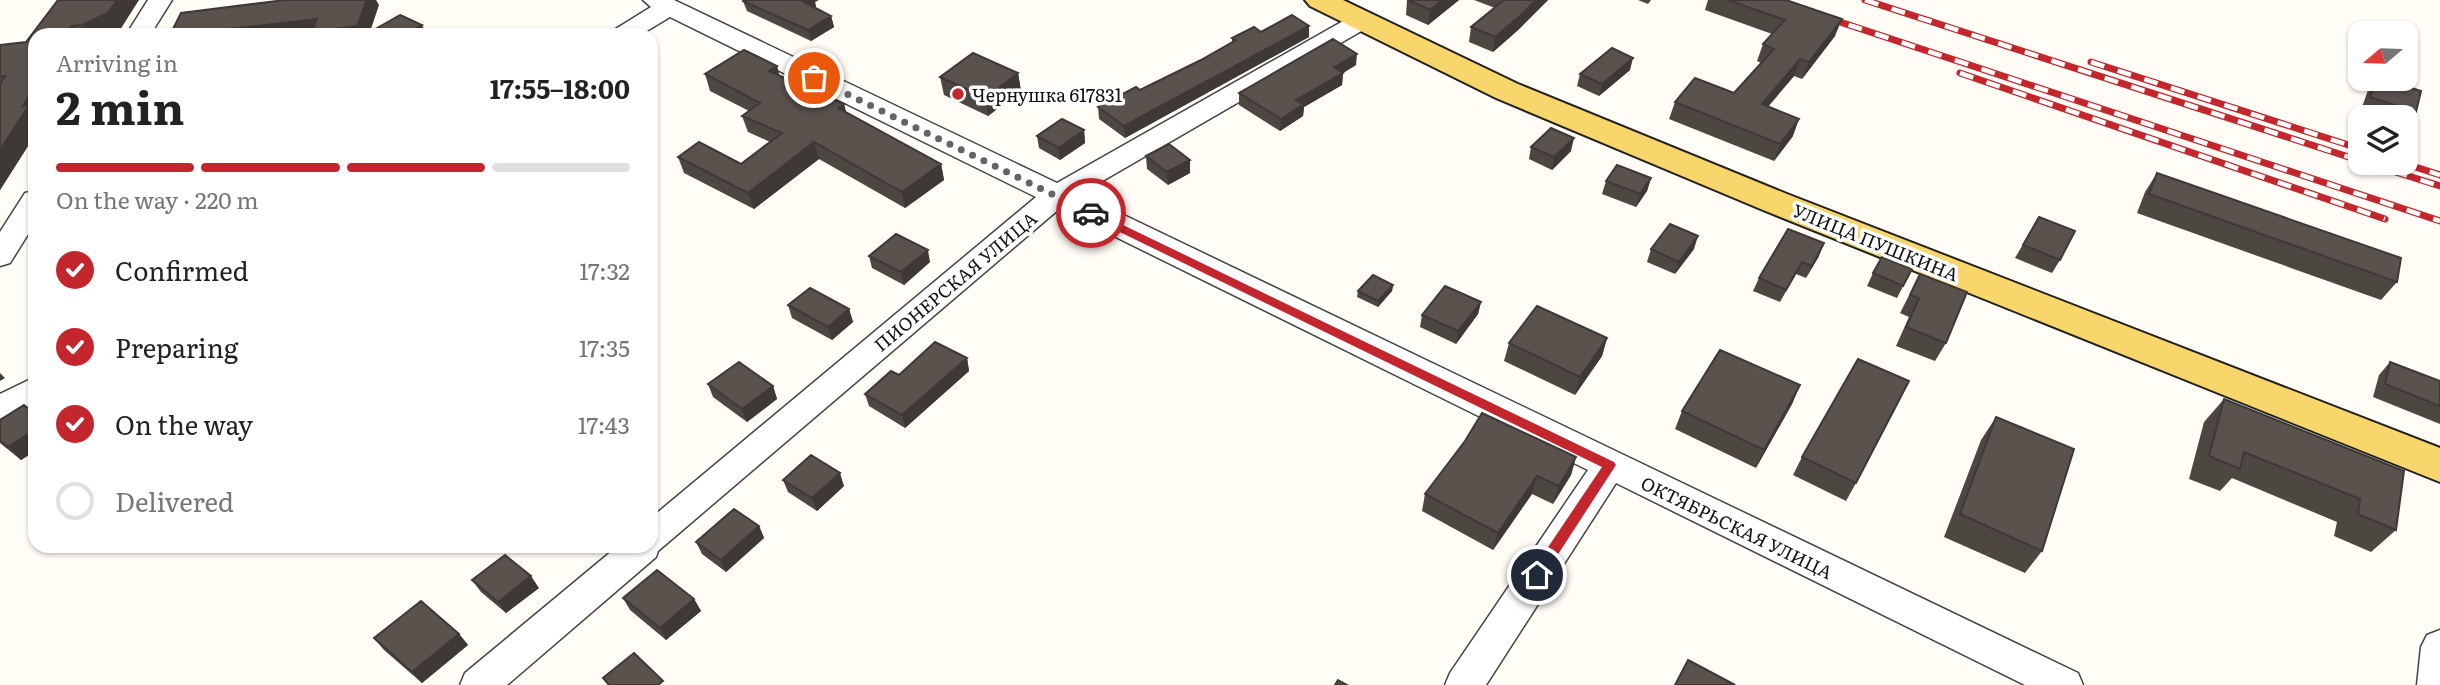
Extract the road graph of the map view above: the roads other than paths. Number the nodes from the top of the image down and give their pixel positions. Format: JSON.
{"nodes":[{"id":1,"x":160,"y":0,"type":"edge"},
{"id":2,"x":1320,"y":0,"type":"edge"},
{"id":3,"x":662,"y":4,"type":"edge"},
{"id":4,"x":1360,"y":21,"type":"junction"},
{"id":5,"x":142,"y":28,"type":"edge"},
{"id":6,"x":632,"y":28,"type":"edge"},
{"id":7,"x":1056,"y":196,"type":"junction"},
{"id":8,"x":28,"y":211,"type":"edge"},
{"id":9,"x":0,"y":256,"type":"edge"},
{"id":10,"x":28,"y":393,"type":"edge"},
{"id":11,"x":0,"y":410,"type":"edge"},
{"id":12,"x":1610,"y":465,"type":"junction"},
{"id":13,"x":2440,"y":465,"type":"edge"},
{"id":14,"x":658,"y":533,"type":"edge"},
{"id":15,"x":635,"y":553,"type":"edge"},
{"id":16,"x":2440,"y":647,"type":"edge"},
{"id":17,"x":479,"y":685,"type":"edge"},
{"id":18,"x":1464,"y":685,"type":"edge"},
{"id":19,"x":2064,"y":685,"type":"edge"},
{"id":20,"x":2436,"y":685,"type":"edge"}],
"edges":[{"from":1,"to":5,"type":"street"},
{"from":2,"to":4,"type":"main road","name":"УЛИЦА ПУШКИНА"},
{"from":3,"to":6,"type":"street"},
{"from":3,"to":7,"type":"street","name":"ОКТЯБРЬСКАЯ УЛИЦА"},
{"from":4,"to":7,"type":"street","name":"ПИОНЕРСКАЯ УЛИЦА"},
{"from":4,"to":13,"type":"main road","name":"УЛИЦА ПУШКИНА"},
{"from":7,"to":12,"type":"street","name":"ОКТЯБРЬСКАЯ УЛИЦА"},
{"from":7,"to":14,"type":"street","name":"ПИОНЕРСКАЯ УЛИЦА"},
{"from":8,"to":9,"type":"street"},
{"from":10,"to":11,"type":"street"},
{"from":12,"to":18,"type":"street"},
{"from":12,"to":19,"type":"street","name":"ОКТЯБРЬСКАЯ УЛИЦА"},
{"from":15,"to":17,"type":"street"},
{"from":16,"to":20,"type":"street"}]}
